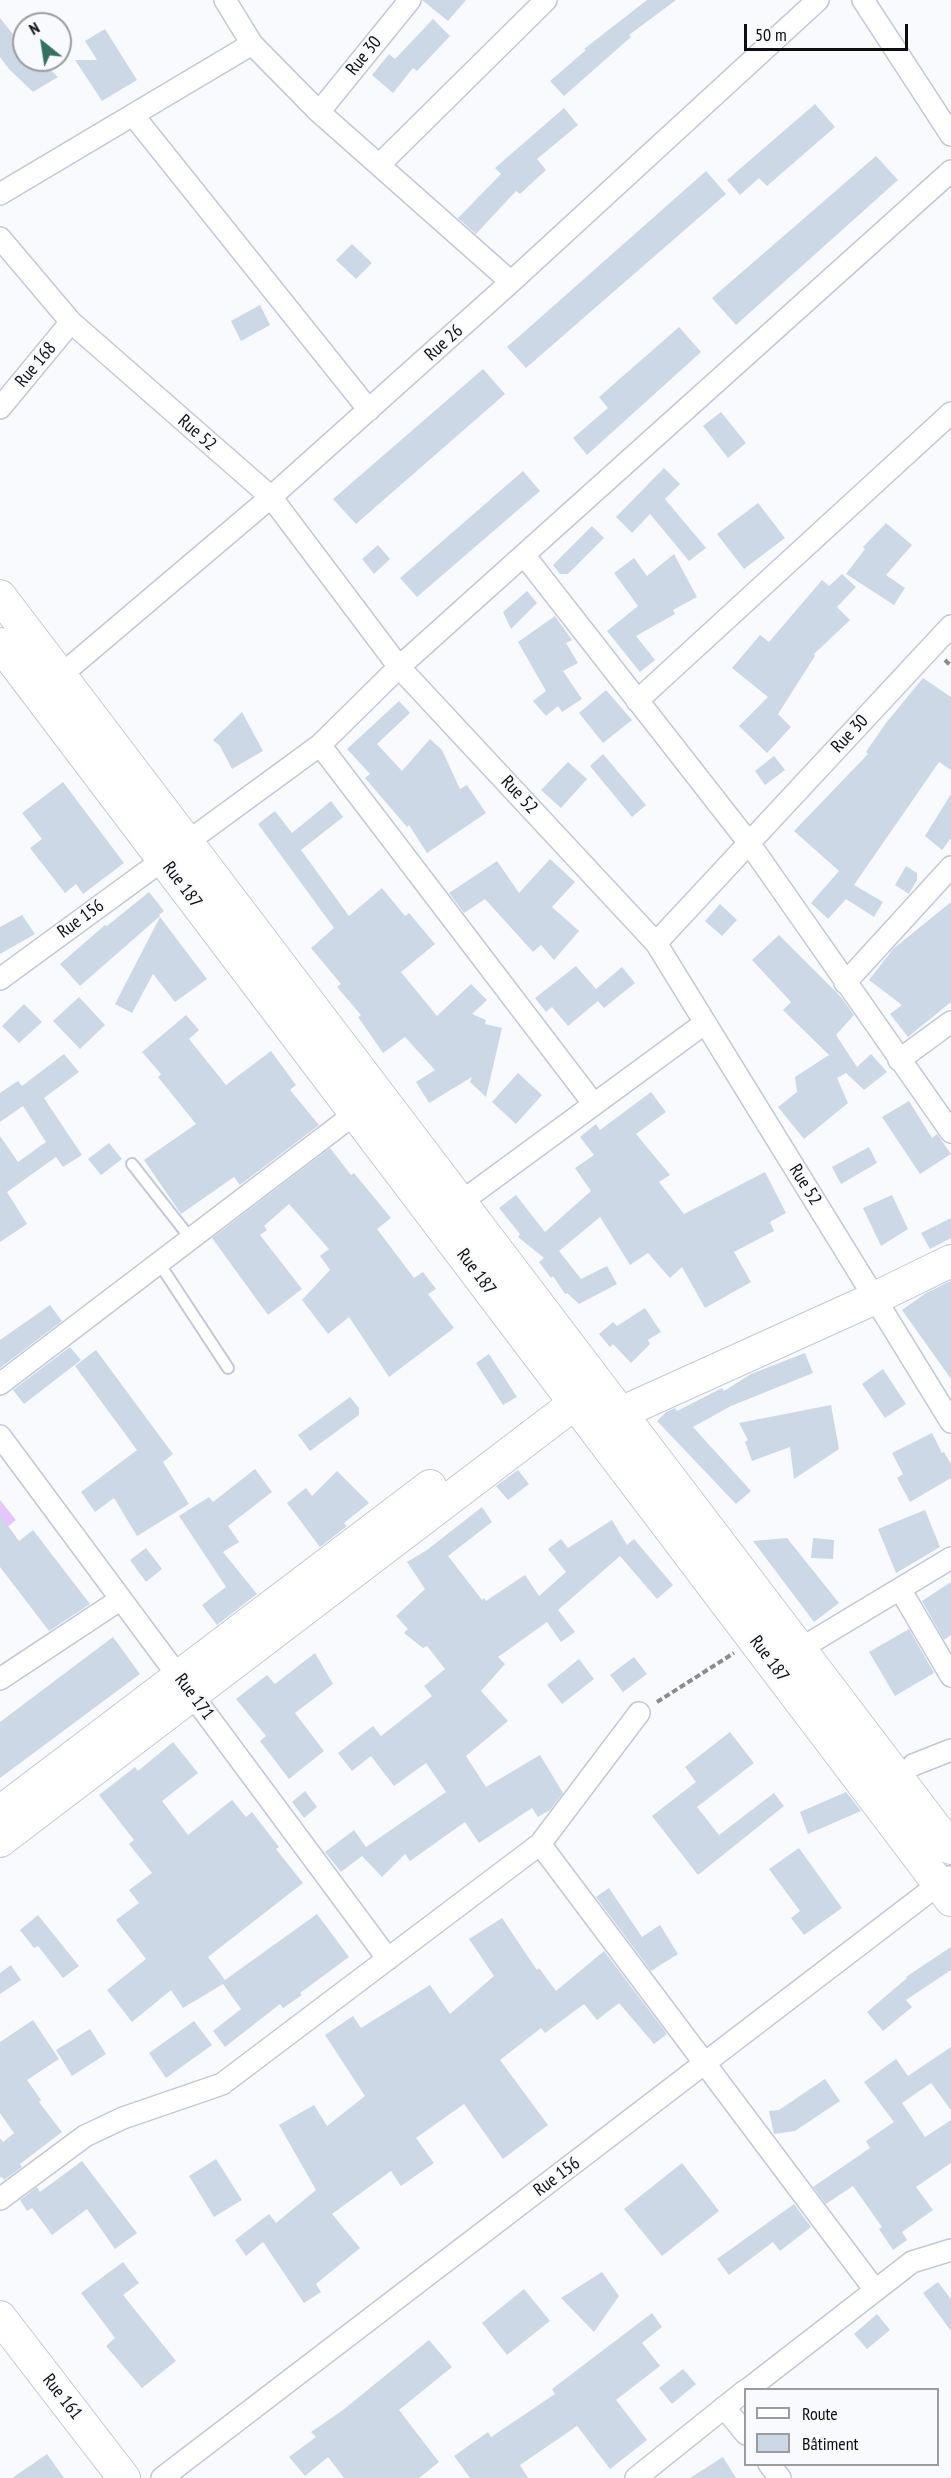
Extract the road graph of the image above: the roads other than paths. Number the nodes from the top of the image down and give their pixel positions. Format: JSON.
{"nodes":[{"id":1,"x":225,"y":0,"type":"edge"},
{"id":2,"x":410,"y":0,"type":"edge"},
{"id":3,"x":546,"y":0,"type":"edge"},
{"id":4,"x":819,"y":0,"type":"edge"},
{"id":5,"x":862,"y":0,"type":"edge"},
{"id":6,"x":252,"y":44,"type":"junction"},
{"id":7,"x":319,"y":112,"type":"junction"},
{"id":8,"x":133,"y":115,"type":"junction"},
{"id":9,"x":951,"y":135,"type":"edge"},
{"id":10,"x":379,"y":165,"type":"junction"},
{"id":11,"x":951,"y":171,"type":"edge"},
{"id":12,"x":0,"y":194,"type":"edge"},
{"id":13,"x":0,"y":238,"type":"edge"},
{"id":14,"x":511,"y":282,"type":"junction"},
{"id":15,"x":71,"y":322,"type":"junction"},
{"id":16,"x":0,"y":408,"type":"edge"},
{"id":17,"x":369,"y":410,"type":"junction"},
{"id":18,"x":951,"y":413,"type":"edge"},
{"id":19,"x":271,"y":497,"type":"junction"},
{"id":20,"x":524,"y":555,"type":"junction"},
{"id":21,"x":0,"y":596,"type":"edge"},
{"id":22,"x":951,"y":626,"type":"edge"},
{"id":23,"x":0,"y":644,"type":"edge"},
{"id":24,"x":399,"y":667,"type":"junction"},
{"id":25,"x":61,"y":675,"type":"junction"},
{"id":26,"x":637,"y":701,"type":"junction"},
{"id":27,"x":320,"y":745,"type":"junction"},
{"id":28,"x":749,"y":843,"type":"junction"},
{"id":29,"x":175,"y":850,"type":"junction"},
{"id":30,"x":951,"y":867,"type":"edge"},
{"id":31,"x":656,"y":943,"type":"junction"},
{"id":32,"x":0,"y":977,"type":"edge"},
{"id":33,"x":845,"y":983,"type":"junction"},
{"id":34,"x":951,"y":1022,"type":"edge"},
{"id":35,"x":705,"y":1023,"type":"junction"},
{"id":36,"x":898,"y":1060,"type":"junction"},
{"id":37,"x":593,"y":1103,"type":"junction"},
{"id":38,"x":367,"y":1104,"type":"junction"},
{"id":39,"x":951,"y":1132,"type":"edge"},
{"id":40,"x":132,"y":1164,"type":"dead end"},
{"id":41,"x":461,"y":1202,"type":"junction"},
{"id":42,"x":191,"y":1239,"type":"junction"},
{"id":43,"x":951,"y":1261,"type":"edge"},
{"id":44,"x":159,"y":1263,"type":"junction"},
{"id":45,"x":875,"y":1299,"type":"junction"},
{"id":46,"x":228,"y":1368,"type":"dead end"},
{"id":47,"x":0,"y":1384,"type":"edge"},
{"id":48,"x":583,"y":1394,"type":"junction"},
{"id":49,"x":621,"y":1413,"type":"junction"},
{"id":50,"x":951,"y":1422,"type":"edge"},
{"id":51,"x":0,"y":1436,"type":"edge"},
{"id":52,"x":951,"y":1558,"type":"edge"},
{"id":53,"x":900,"y":1589,"type":"junction"},
{"id":54,"x":121,"y":1599,"type":"junction"},
{"id":55,"x":800,"y":1649,"type":"junction"},
{"id":56,"x":951,"y":1676,"type":"edge"},
{"id":57,"x":0,"y":1679,"type":"edge"},
{"id":58,"x":185,"y":1686,"type":"junction"},
{"id":59,"x":639,"y":1713,"type":"road end"},
{"id":60,"x":951,"y":1750,"type":"edge"},
{"id":61,"x":913,"y":1765,"type":"dead end"},
{"id":62,"x":0,"y":1812,"type":"edge"},
{"id":63,"x":0,"y":1841,"type":"edge"},
{"id":64,"x":540,"y":1844,"type":"junction"},
{"id":65,"x":951,"y":1848,"type":"edge"},
{"id":66,"x":947,"y":1886,"type":"edge"},
{"id":67,"x":388,"y":1959,"type":"junction"},
{"id":68,"x":705,"y":2064,"type":"junction"},
{"id":69,"x":0,"y":2199,"type":"edge"},
{"id":70,"x":951,"y":2250,"type":"edge"},
{"id":71,"x":875,"y":2290,"type":"junction"},
{"id":72,"x":0,"y":2317,"type":"edge"},
{"id":73,"x":749,"y":2388,"type":"edge"},
{"id":74,"x":744,"y":2392,"type":"edge"},
{"id":75,"x":724,"y":2407,"type":"junction"},
{"id":76,"x":744,"y":2432,"type":"edge"},
{"id":77,"x":771,"y":2466,"type":"edge"},
{"id":78,"x":124,"y":2478,"type":"edge"},
{"id":79,"x":162,"y":2478,"type":"edge"},
{"id":80,"x":636,"y":2478,"type":"edge"},
{"id":81,"x":780,"y":2478,"type":"edge"}],
"edges":[{"from":1,"to":6,"type":"street"},
{"from":2,"to":7,"type":"street","name":"Rue 30"},
{"from":3,"to":10,"type":"street"},
{"from":4,"to":14,"type":"street","name":"Rue 26"},
{"from":5,"to":9,"type":"street"},
{"from":6,"to":7,"type":"street"},
{"from":6,"to":8,"type":"street"},
{"from":7,"to":10,"type":"street"},
{"from":8,"to":12,"type":"street"},
{"from":8,"to":17,"type":"street"},
{"from":10,"to":14,"type":"street"},
{"from":11,"to":20,"type":"street","name":"Rue 156"},
{"from":13,"to":15,"type":"street","name":"Rue 52"},
{"from":14,"to":17,"type":"street","name":"Rue 26"},
{"from":15,"to":16,"type":"street","name":"Rue 168"},
{"from":15,"to":19,"type":"street","name":"Rue 52"},
{"from":17,"to":19,"type":"street","name":"Rue 26"},
{"from":18,"to":26,"type":"street"},
{"from":19,"to":24,"type":"street","name":"Rue 52"},
{"from":19,"to":25,"type":"street","name":"Rue 26"},
{"from":20,"to":24,"type":"street","name":"Rue 156"},
{"from":20,"to":26,"type":"street"},
{"from":21,"to":25,"type":"street","name":"Rue 187"},
{"from":22,"to":28,"type":"street","name":"Rue 30"},
{"from":23,"to":29,"type":"street","name":"Rue 187"},
{"from":24,"to":27,"type":"street","name":"Rue 156"},
{"from":24,"to":31,"type":"street","name":"Rue 52"},
{"from":25,"to":29,"type":"street","name":"Rue 187"},
{"from":26,"to":28,"type":"street"},
{"from":27,"to":29,"type":"street","name":"Rue 156"},
{"from":27,"to":37,"type":"street"},
{"from":28,"to":31,"type":"street","name":"Rue 30"},
{"from":28,"to":33,"type":"street"},
{"from":29,"to":32,"type":"street","name":"Rue 156"},
{"from":29,"to":38,"type":"street","name":"Rue 187"},
{"from":30,"to":33,"type":"street"},
{"from":31,"to":35,"type":"street","name":"Rue 52"},
{"from":33,"to":36,"type":"street"},
{"from":34,"to":36,"type":"street"},
{"from":35,"to":37,"type":"street"},
{"from":35,"to":45,"type":"street","name":"Rue 52"},
{"from":36,"to":39,"type":"street"},
{"from":37,"to":41,"type":"street"},
{"from":38,"to":41,"type":"street","name":"Rue 187"},
{"from":38,"to":42,"type":"street"},
{"from":38,"to":48,"type":"street","name":"Rue 187"},
{"from":40,"to":42,"type":"lane"},
{"from":41,"to":48,"type":"street","name":"Rue 187"},
{"from":42,"to":44,"type":"street"},
{"from":43,"to":45,"type":"street"},
{"from":44,"to":46,"type":"lane"},
{"from":44,"to":47,"type":"street"},
{"from":45,"to":49,"type":"street"},
{"from":45,"to":50,"type":"street","name":"Rue 52"},
{"from":48,"to":49,"type":"street","name":"Rue 187"},
{"from":48,"to":58,"type":"street"},
{"from":48,"to":66,"type":"street","name":"Rue 187"},
{"from":49,"to":55,"type":"street","name":"Rue 187"},
{"from":51,"to":54,"type":"street","name":"Rue 171"},
{"from":52,"to":53,"type":"street"},
{"from":53,"to":55,"type":"street"},
{"from":53,"to":56,"type":"street"},
{"from":54,"to":57,"type":"street"},
{"from":54,"to":58,"type":"street","name":"Rue 171"},
{"from":55,"to":65,"type":"street","name":"Rue 187"},
{"from":58,"to":62,"type":"street"},
{"from":58,"to":63,"type":"street"},
{"from":58,"to":67,"type":"street","name":"Rue 171"},
{"from":59,"to":64,"type":"street"},
{"from":60,"to":61,"type":"street"},
{"from":64,"to":67,"type":"street"},
{"from":64,"to":68,"type":"street"},
{"from":66,"to":68,"type":"street","name":"Rue 156"},
{"from":67,"to":69,"type":"street"},
{"from":68,"to":71,"type":"street"},
{"from":68,"to":79,"type":"street","name":"Rue 156"},
{"from":70,"to":71,"type":"street"},
{"from":71,"to":73,"type":"street"},
{"from":72,"to":78,"type":"street","name":"Rue 161"},
{"from":74,"to":75,"type":"street"},
{"from":75,"to":76,"type":"street"},
{"from":75,"to":80,"type":"street"},
{"from":77,"to":81,"type":"street"}]}
